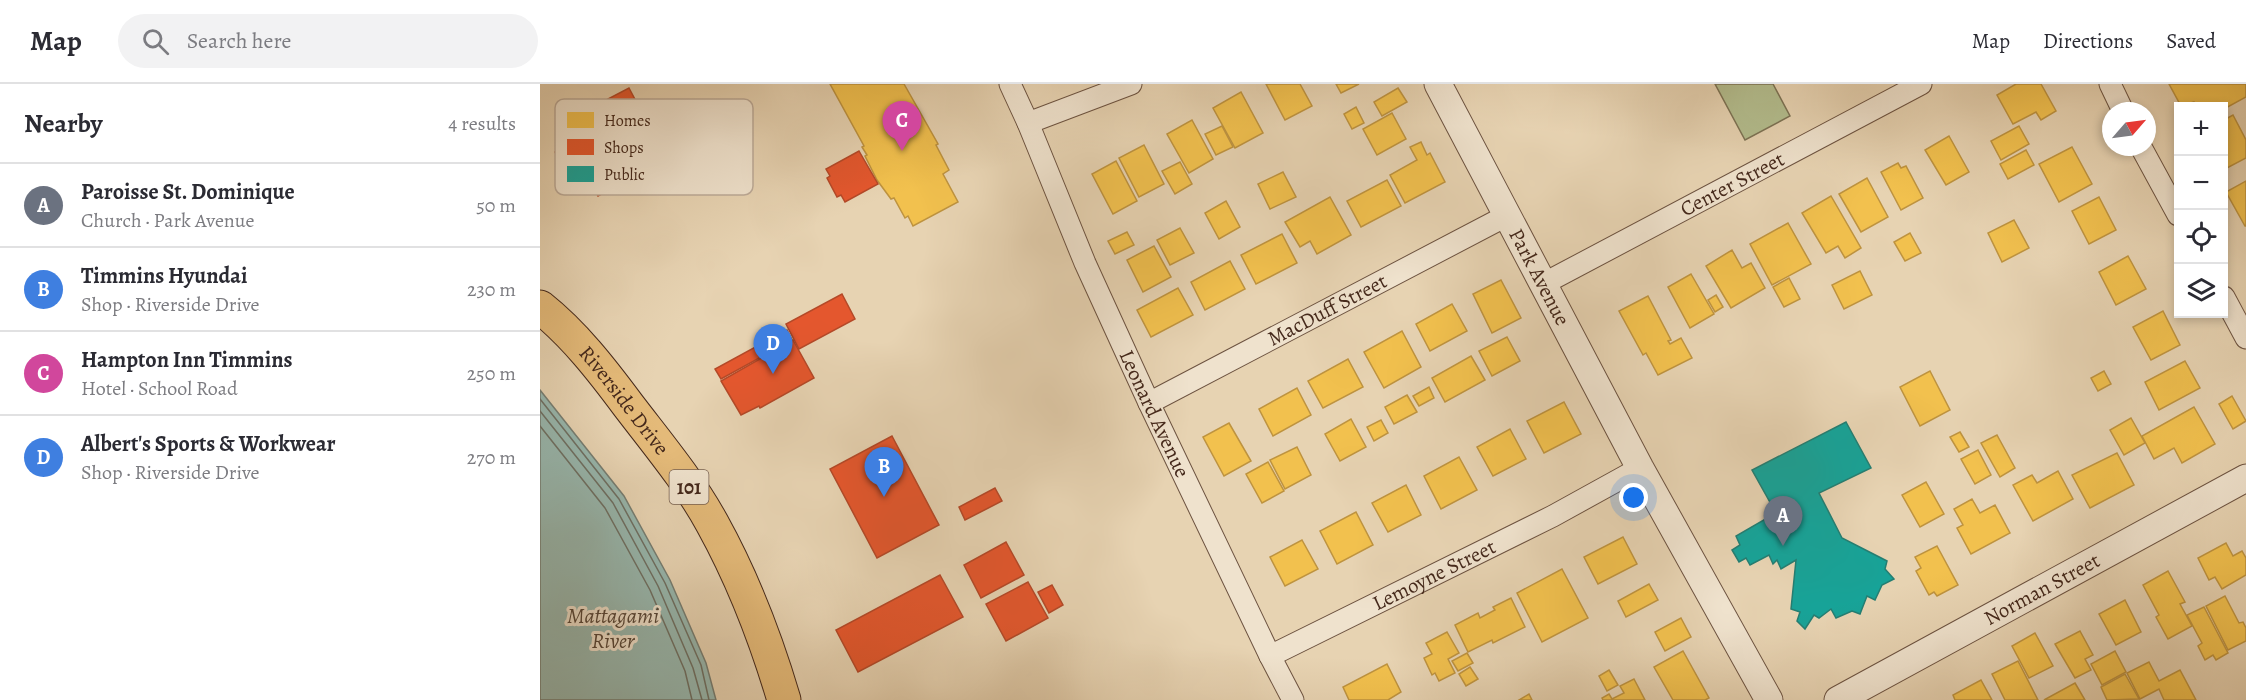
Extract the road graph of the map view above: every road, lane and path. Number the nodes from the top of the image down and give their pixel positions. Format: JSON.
{"nodes":[{"id":1,"x":1010,"y":84,"type":"edge"},
{"id":2,"x":1131,"y":84,"type":"edge"},
{"id":3,"x":1438,"y":84,"type":"edge"},
{"id":4,"x":1921,"y":84,"type":"edge"},
{"id":5,"x":2110,"y":84,"type":"edge"},
{"id":6,"x":2119,"y":102,"type":"edge"},
{"id":7,"x":1028,"y":123,"type":"junction"},
{"id":8,"x":2146,"y":156,"type":"edge"},
{"id":9,"x":2175,"y":210,"type":"edge"},
{"id":10,"x":1506,"y":216,"type":"junction"},
{"id":11,"x":1543,"y":284,"type":"junction"},
{"id":12,"x":2228,"y":306,"type":"edge"},
{"id":13,"x":540,"y":307,"type":"edge"},
{"id":14,"x":2246,"y":338,"type":"edge"},
{"id":15,"x":1149,"y":403,"type":"junction"},
{"id":16,"x":1640,"y":468,"type":"junction"},
{"id":17,"x":2246,"y":478,"type":"edge"},
{"id":18,"x":1270,"y":656,"type":"junction"},
{"id":19,"x":784,"y":700,"type":"edge"},
{"id":20,"x":1293,"y":700,"type":"edge"},
{"id":21,"x":1769,"y":700,"type":"edge"},
{"id":22,"x":1838,"y":700,"type":"edge"}],
"edges":[{"from":1,"to":7,"type":"street","name":"Leonard Avenue"},
{"from":2,"to":7,"type":"street"},
{"from":3,"to":10,"type":"street","name":"Park Avenue"},
{"from":4,"to":11,"type":"street","name":"Center Street"},
{"from":5,"to":6,"type":"street"},
{"from":7,"to":15,"type":"street","name":"Leonard Avenue"},
{"from":8,"to":9,"type":"street"},
{"from":10,"to":11,"type":"street","name":"Park Avenue"},
{"from":10,"to":15,"type":"street","name":"MacDuff Street"},
{"from":11,"to":16,"type":"street","name":"Park Avenue"},
{"from":12,"to":14,"type":"street"},
{"from":13,"to":19,"type":"main road","name":"Riverside Drive","number":"101"},
{"from":15,"to":18,"type":"street","name":"Leonard Avenue"},
{"from":16,"to":18,"type":"street","name":"Lemoyne Street"},
{"from":16,"to":21,"type":"street","name":"Park Avenue"},
{"from":17,"to":22,"type":"street","name":"Norman Street"},
{"from":18,"to":20,"type":"street","name":"Leonard Avenue"}]}
